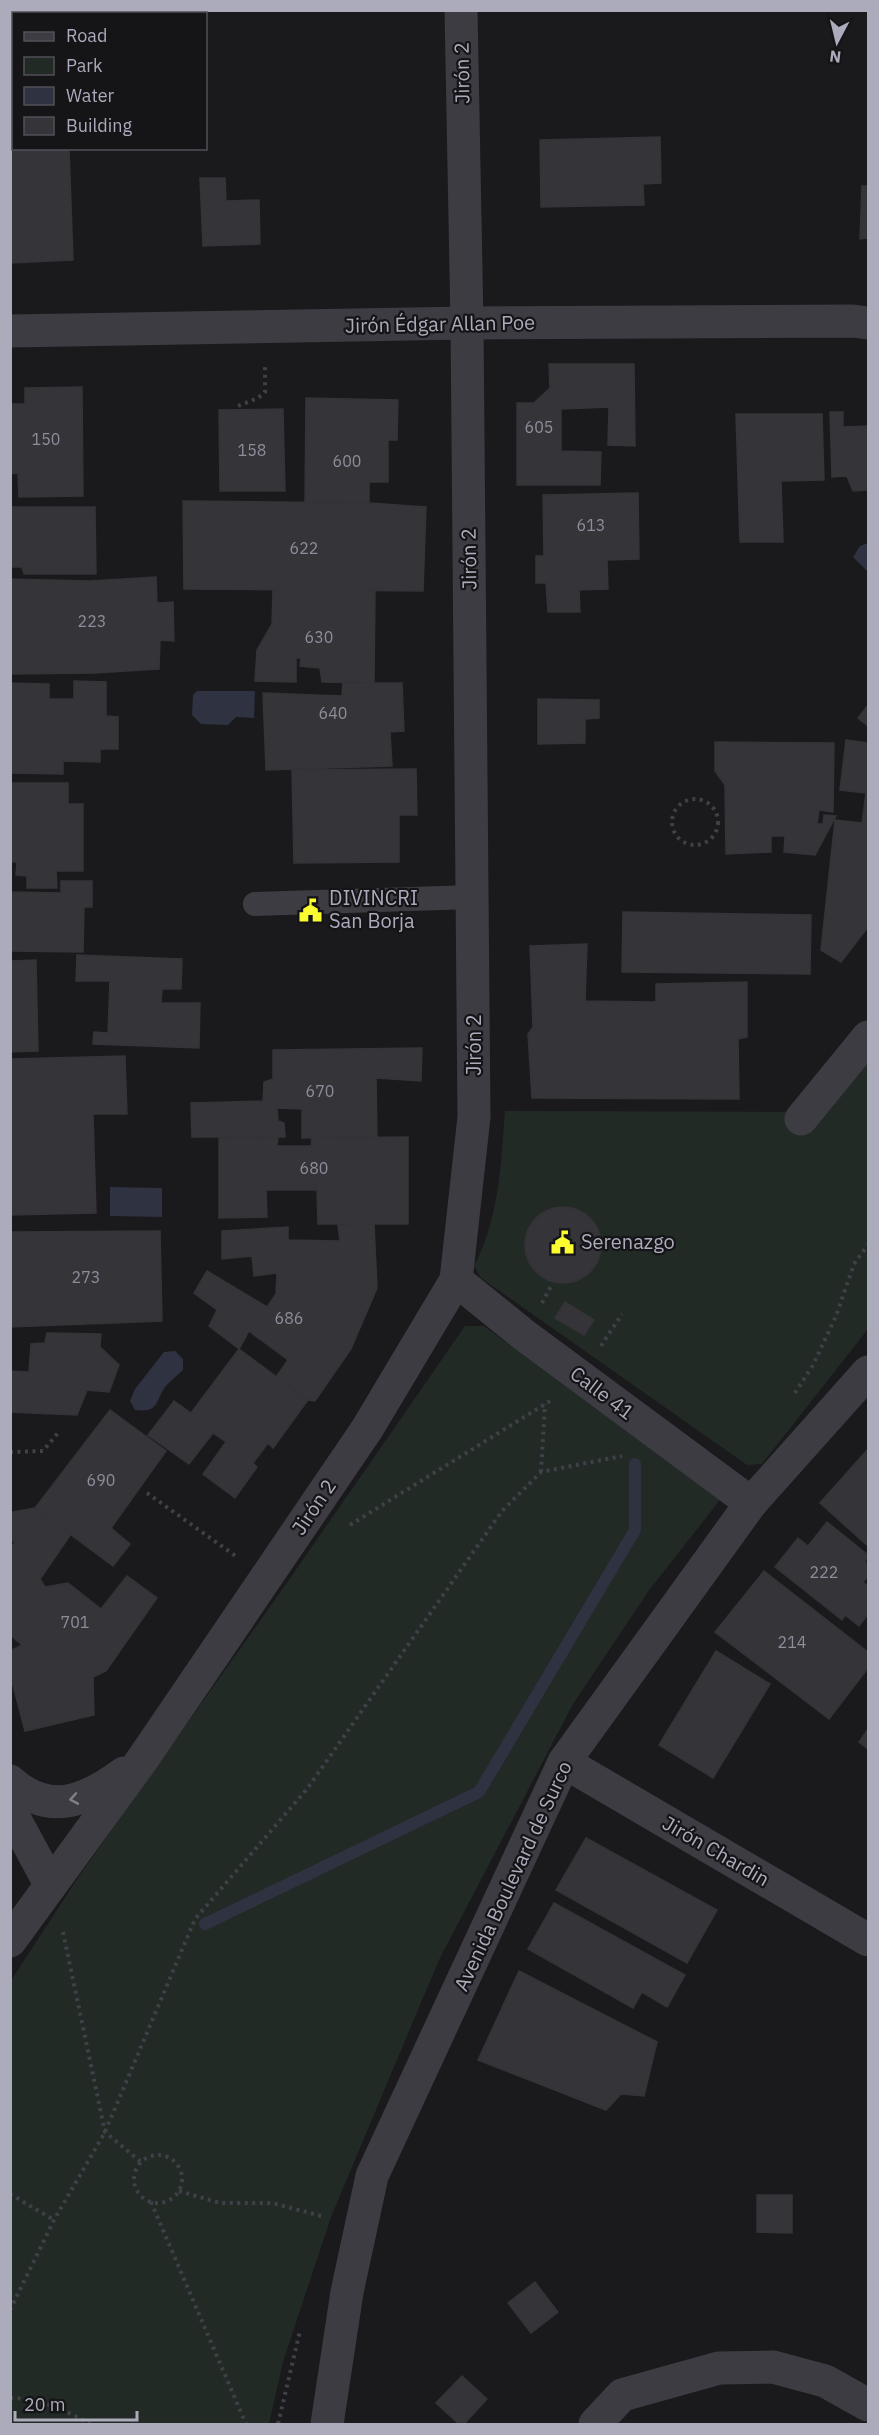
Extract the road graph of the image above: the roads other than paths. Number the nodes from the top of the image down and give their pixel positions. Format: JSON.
{"nodes":[{"id":1,"x":461,"y":10,"type":"edge"},
{"id":2,"x":467,"y":323,"type":"junction"},
{"id":3,"x":868,"y":323,"type":"edge"},
{"id":4,"x":10,"y":331,"type":"edge"},
{"id":5,"x":473,"y":897,"type":"junction"},
{"id":6,"x":255,"y":904,"type":"dead end"},
{"id":7,"x":868,"y":1037,"type":"edge"},
{"id":8,"x":801,"y":1119,"type":"dead end"},
{"id":9,"x":456,"y":1280,"type":"junction"},
{"id":10,"x":868,"y":1372,"type":"edge"},
{"id":11,"x":751,"y":1503,"type":"junction"},
{"id":12,"x":142,"y":1760,"type":"junction"},
{"id":13,"x":564,"y":1762,"type":"junction"},
{"id":14,"x":10,"y":1781,"type":"edge"},
{"id":15,"x":10,"y":1810,"type":"edge"},
{"id":16,"x":50,"y":1884,"type":"junction"},
{"id":17,"x":868,"y":1940,"type":"edge"},
{"id":18,"x":10,"y":1941,"type":"edge"},
{"id":19,"x":868,"y":2405,"type":"edge"},
{"id":20,"x":327,"y":2424,"type":"edge"},
{"id":21,"x":595,"y":2424,"type":"edge"}],
"edges":[{"from":1,"to":2,"type":"street","name":"Jirón 2"},
{"from":2,"to":3,"type":"street","name":"Jirón Édgar Allan Poe"},
{"from":2,"to":4,"type":"street","name":"Jirón Édgar Allan Poe"},
{"from":2,"to":5,"type":"street","name":"Jirón 2"},
{"from":5,"to":6,"type":"lane"},
{"from":5,"to":9,"type":"street","name":"Jirón 2"},
{"from":7,"to":8,"type":"street"},
{"from":9,"to":11,"type":"street","name":"Calle 41"},
{"from":9,"to":12,"type":"street","name":"Jirón 2"},
{"from":10,"to":11,"type":"street","name":"Avenida Boulevard de Surco"},
{"from":11,"to":13,"type":"street","name":"Avenida Boulevard de Surco"},
{"from":12,"to":14,"type":"street","one_way":true},
{"from":12,"to":16,"type":"street","name":"Jirón 2"},
{"from":13,"to":17,"type":"street","name":"Jirón Chardin"},
{"from":13,"to":20,"type":"street","name":"Avenida Boulevard de Surco"},
{"from":15,"to":16,"type":"street"},
{"from":16,"to":18,"type":"street","name":"Jirón 2"},
{"from":19,"to":21,"type":"street"}]}
